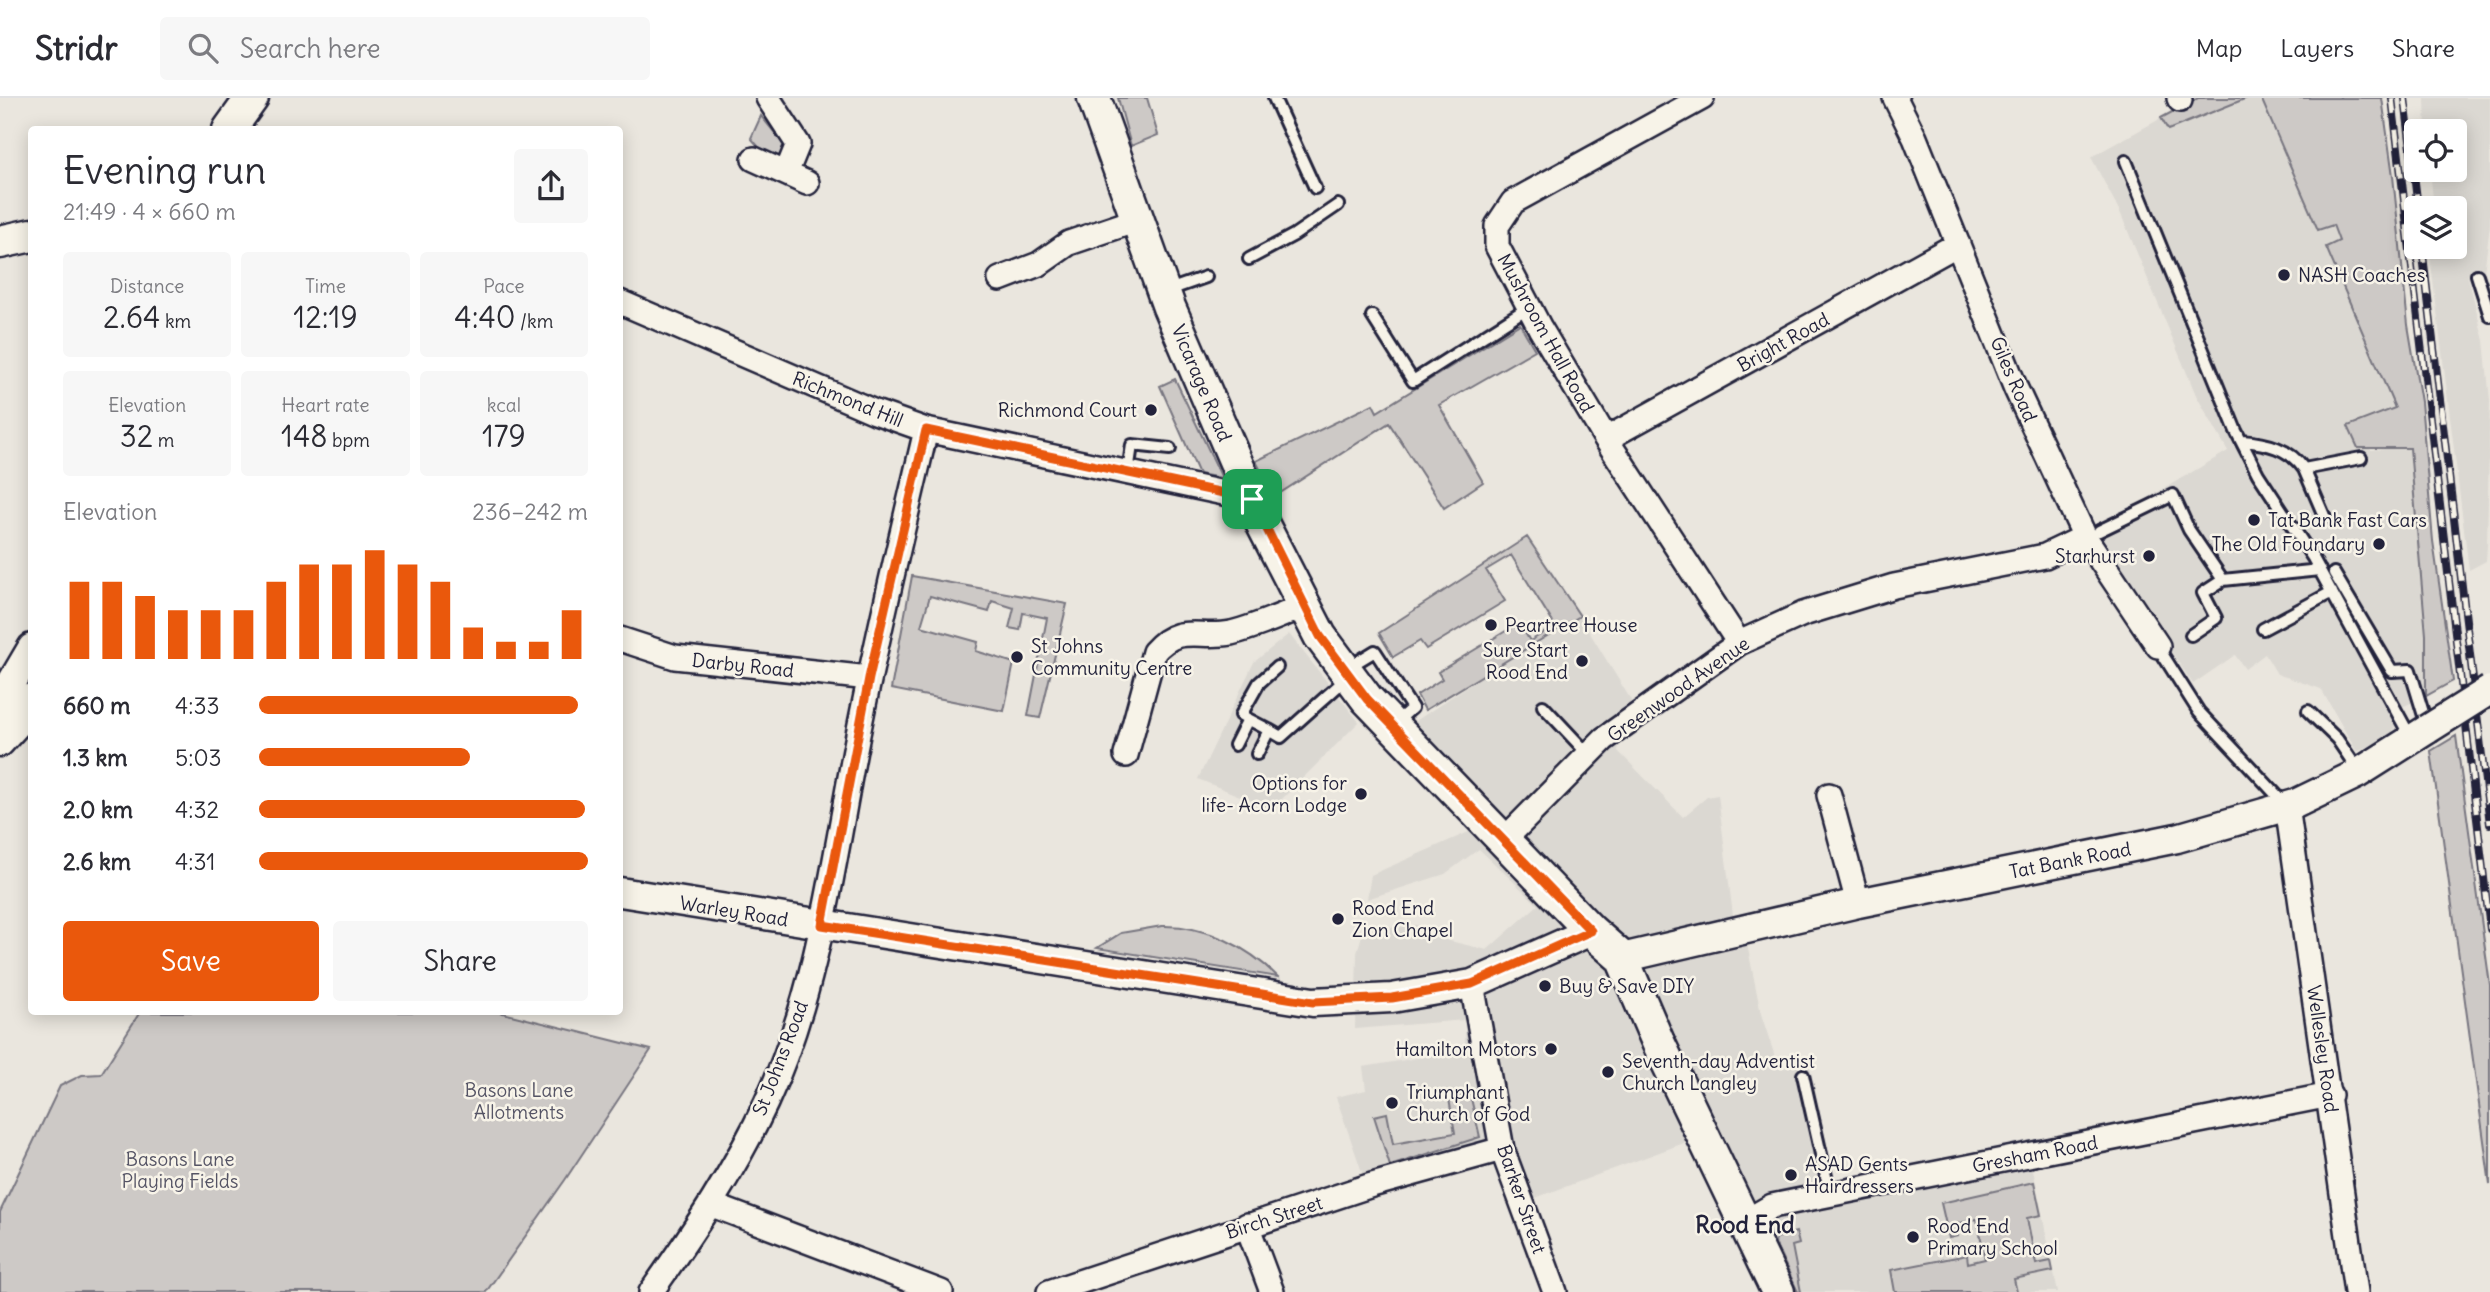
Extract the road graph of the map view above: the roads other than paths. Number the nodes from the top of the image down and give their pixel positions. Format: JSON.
{"nodes":[{"id":1,"x":252,"y":98,"type":"edge"},
{"id":2,"x":768,"y":98,"type":"edge"},
{"id":3,"x":1094,"y":98,"type":"edge"},
{"id":4,"x":1274,"y":98,"type":"edge"},
{"id":5,"x":1702,"y":98,"type":"edge"},
{"id":6,"x":1895,"y":98,"type":"edge"},
{"id":7,"x":234,"y":126,"type":"edge"},
{"id":8,"x":754,"y":159,"type":"dead end"},
{"id":9,"x":2126,"y":161,"type":"dead end"},
{"id":10,"x":787,"y":172,"type":"junction"},
{"id":11,"x":807,"y":183,"type":"dead end"},
{"id":12,"x":1315,"y":188,"type":"dead end"},
{"id":13,"x":1338,"y":205,"type":"dead end"},
{"id":14,"x":1138,"y":220,"type":"junction"},
{"id":15,"x":28,"y":236,"type":"edge"},
{"id":16,"x":0,"y":243,"type":"edge"},
{"id":17,"x":1958,"y":244,"type":"junction"},
{"id":18,"x":1249,"y":259,"type":"dead end"},
{"id":19,"x":2477,"y":275,"type":"dead end"},
{"id":20,"x":1206,"y":277,"type":"dead end"},
{"id":21,"x":999,"y":279,"type":"dead end"},
{"id":22,"x":1164,"y":292,"type":"junction"},
{"id":23,"x":623,"y":303,"type":"edge"},
{"id":24,"x":1530,"y":307,"type":"junction"},
{"id":25,"x":1372,"y":316,"type":"dead end"},
{"id":26,"x":2490,"y":316,"type":"edge"},
{"id":27,"x":926,"y":430,"type":"junction"},
{"id":28,"x":1606,"y":439,"type":"junction"},
{"id":29,"x":2242,"y":441,"type":"junction"},
{"id":30,"x":1170,"y":449,"type":"dead end"},
{"id":31,"x":2361,"y":458,"type":"dead end"},
{"id":32,"x":2304,"y":469,"type":"junction"},
{"id":33,"x":1128,"y":472,"type":"junction"},
{"id":34,"x":1252,"y":499,"type":"junction"},
{"id":35,"x":2325,"y":518,"type":"dead end"},
{"id":36,"x":2092,"y":534,"type":"junction"},
{"id":37,"x":2320,"y":569,"type":"junction"},
{"id":38,"x":2334,"y":573,"type":"dead end"},
{"id":39,"x":2223,"y":580,"type":"junction"},
{"id":40,"x":2332,"y":592,"type":"junction"},
{"id":41,"x":1304,"y":606,"type":"junction"},
{"id":42,"x":2263,"y":629,"type":"dead end"},
{"id":43,"x":2191,"y":635,"type":"dead end"},
{"id":44,"x":623,"y":640,"type":"edge"},
{"id":45,"x":1739,"y":643,"type":"junction"},
{"id":46,"x":2159,"y":649,"type":"joint"},
{"id":47,"x":28,"y":660,"type":"edge"},
{"id":48,"x":1277,"y":667,"type":"dead end"},
{"id":49,"x":1348,"y":673,"type":"junction"},
{"id":50,"x":869,"y":678,"type":"junction"},
{"id":51,"x":19,"y":687,"type":"edge"},
{"id":52,"x":2490,"y":690,"type":"edge"},
{"id":53,"x":1543,"y":706,"type":"dead end"},
{"id":54,"x":2308,"y":711,"type":"dead end"},
{"id":55,"x":0,"y":718,"type":"edge"},
{"id":56,"x":1248,"y":719,"type":"junction"},
{"id":57,"x":1269,"y":730,"type":"junction"},
{"id":58,"x":2420,"y":735,"type":"junction"},
{"id":59,"x":0,"y":742,"type":"edge"},
{"id":60,"x":1235,"y":745,"type":"dead end"},
{"id":61,"x":1257,"y":754,"type":"dead end"},
{"id":62,"x":1126,"y":755,"type":"dead end"},
{"id":63,"x":1589,"y":755,"type":"junction"},
{"id":64,"x":2359,"y":772,"type":"junction"},
{"id":65,"x":1829,"y":795,"type":"dead end"},
{"id":66,"x":2287,"y":806,"type":"junction"},
{"id":67,"x":1504,"y":840,"type":"junction"},
{"id":68,"x":623,"y":892,"type":"edge"},
{"id":69,"x":1858,"y":903,"type":"junction"},
{"id":70,"x":822,"y":925,"type":"junction"},
{"id":71,"x":1591,"y":931,"type":"junction"},
{"id":72,"x":1622,"y":958,"type":"junction"},
{"id":73,"x":1472,"y":984,"type":"junction"},
{"id":74,"x":1802,"y":1075,"type":"dead end"},
{"id":75,"x":2330,"y":1096,"type":"junction"},
{"id":76,"x":1502,"y":1149,"type":"junction"},
{"id":77,"x":1830,"y":1194,"type":"junction"},
{"id":78,"x":712,"y":1205,"type":"junction"},
{"id":79,"x":1743,"y":1223,"type":"junction"},
{"id":80,"x":1247,"y":1225,"type":"junction"},
{"id":81,"x":651,"y":1292,"type":"edge"},
{"id":82,"x":941,"y":1292,"type":"edge"},
{"id":83,"x":1049,"y":1292,"type":"edge"},
{"id":84,"x":1272,"y":1292,"type":"edge"},
{"id":85,"x":1555,"y":1292,"type":"edge"},
{"id":86,"x":1778,"y":1292,"type":"edge"},
{"id":87,"x":2356,"y":1292,"type":"edge"}],
"edges":[{"from":1,"to":7,"type":"main road"},
{"from":2,"to":10,"type":"street"},
{"from":3,"to":14,"type":"main road","name":"Vicarage Road"},
{"from":4,"to":12,"type":"lane"},
{"from":5,"to":24,"type":"street","name":"Mushroom Hall Road"},
{"from":6,"to":17,"type":"street","name":"Giles Road"},
{"from":8,"to":10,"type":"street"},
{"from":9,"to":29,"type":"lane"},
{"from":10,"to":11,"type":"street"},
{"from":13,"to":18,"type":"lane"},
{"from":14,"to":21,"type":"street"},
{"from":14,"to":22,"type":"main road","name":"Vicarage Road"},
{"from":15,"to":16,"type":"main road"},
{"from":17,"to":28,"type":"street","name":"Bright Road"},
{"from":17,"to":36,"type":"street","name":"Giles Road"},
{"from":19,"to":26,"type":"lane"},
{"from":20,"to":22,"type":"lane"},
{"from":22,"to":34,"type":"main road","name":"Vicarage Road"},
{"from":23,"to":27,"type":"street","name":"Richmond Hill"},
{"from":24,"to":25,"type":"lane"},
{"from":24,"to":28,"type":"street","name":"Mushroom Hall Road"},
{"from":27,"to":33,"type":"street","name":"Richmond Hill"},
{"from":27,"to":50,"type":"street","name":"St Johns Road"},
{"from":28,"to":45,"type":"street","name":"Mushroom Hall Road"},
{"from":29,"to":32,"type":"lane"},
{"from":29,"to":37,"type":"lane"},
{"from":30,"to":33,"type":"lane"},
{"from":31,"to":32,"type":"lane"},
{"from":32,"to":35,"type":"lane"},
{"from":33,"to":34,"type":"street","name":"Richmond Hill"},
{"from":34,"to":41,"type":"main road","name":"Vicarage Road"},
{"from":36,"to":39,"type":"lane"},
{"from":36,"to":45,"type":"street","name":"Greenwood Avenue"},
{"from":36,"to":46,"type":"street","name":"Giles Road"},
{"from":37,"to":39,"type":"lane"},
{"from":37,"to":40,"type":"lane"},
{"from":38,"to":58,"type":"lane"},
{"from":39,"to":43,"type":"lane"},
{"from":40,"to":42,"type":"lane"},
{"from":40,"to":58,"type":"lane"},
{"from":41,"to":49,"type":"main road","name":"Vicarage Road"},
{"from":41,"to":62,"type":"street"},
{"from":44,"to":50,"type":"street","name":"Darby Road"},
{"from":45,"to":63,"type":"street","name":"Greenwood Avenue"},
{"from":46,"to":66,"type":"lane"},
{"from":47,"to":51,"type":"street"},
{"from":48,"to":56,"type":"lane"},
{"from":49,"to":57,"type":"lane"},
{"from":49,"to":67,"type":"main road","name":"Vicarage Road"},
{"from":50,"to":70,"type":"street","name":"St Johns Road"},
{"from":51,"to":55,"type":"street"},
{"from":51,"to":59,"type":"street"},
{"from":52,"to":58,"type":"street","name":"Tat Bank Road","bridge":true},
{"from":53,"to":63,"type":"lane"},
{"from":54,"to":64,"type":"lane"},
{"from":56,"to":57,"type":"lane"},
{"from":56,"to":60,"type":"lane"},
{"from":57,"to":61,"type":"lane"},
{"from":58,"to":64,"type":"street","name":"Tat Bank Road"},
{"from":63,"to":67,"type":"street","name":"Greenwood Avenue"},
{"from":64,"to":66,"type":"street","name":"Tat Bank Road"},
{"from":65,"to":69,"type":"street"},
{"from":66,"to":69,"type":"street","name":"Tat Bank Road"},
{"from":66,"to":75,"type":"street","name":"Wellesley Road"},
{"from":67,"to":71,"type":"main road","name":"Vicarage Road"},
{"from":68,"to":70,"type":"street","name":"Warley Road"},
{"from":69,"to":72,"type":"street","name":"Tat Bank Road"},
{"from":70,"to":73,"type":"street","name":"Warley Road"},
{"from":70,"to":78,"type":"street","name":"St Johns Road"},
{"from":71,"to":72,"type":"main road","name":"Vicarage Road"},
{"from":71,"to":73,"type":"street"},
{"from":72,"to":79,"type":"main road"},
{"from":73,"to":76,"type":"street","name":"Barker Street"},
{"from":74,"to":77,"type":"lane"},
{"from":75,"to":77,"type":"street","name":"Gresham Road"},
{"from":75,"to":87,"type":"street","name":"Wellesley Road"},
{"from":76,"to":80,"type":"street","name":"Birch Street"},
{"from":76,"to":85,"type":"street","name":"Barker Street"},
{"from":77,"to":79,"type":"street","name":"Gresham Road"},
{"from":78,"to":81,"type":"street","name":"St Johns Road"},
{"from":78,"to":82,"type":"street"},
{"from":79,"to":86,"type":"main road"},
{"from":80,"to":83,"type":"street","name":"Birch Street"},
{"from":80,"to":84,"type":"street"}]}
